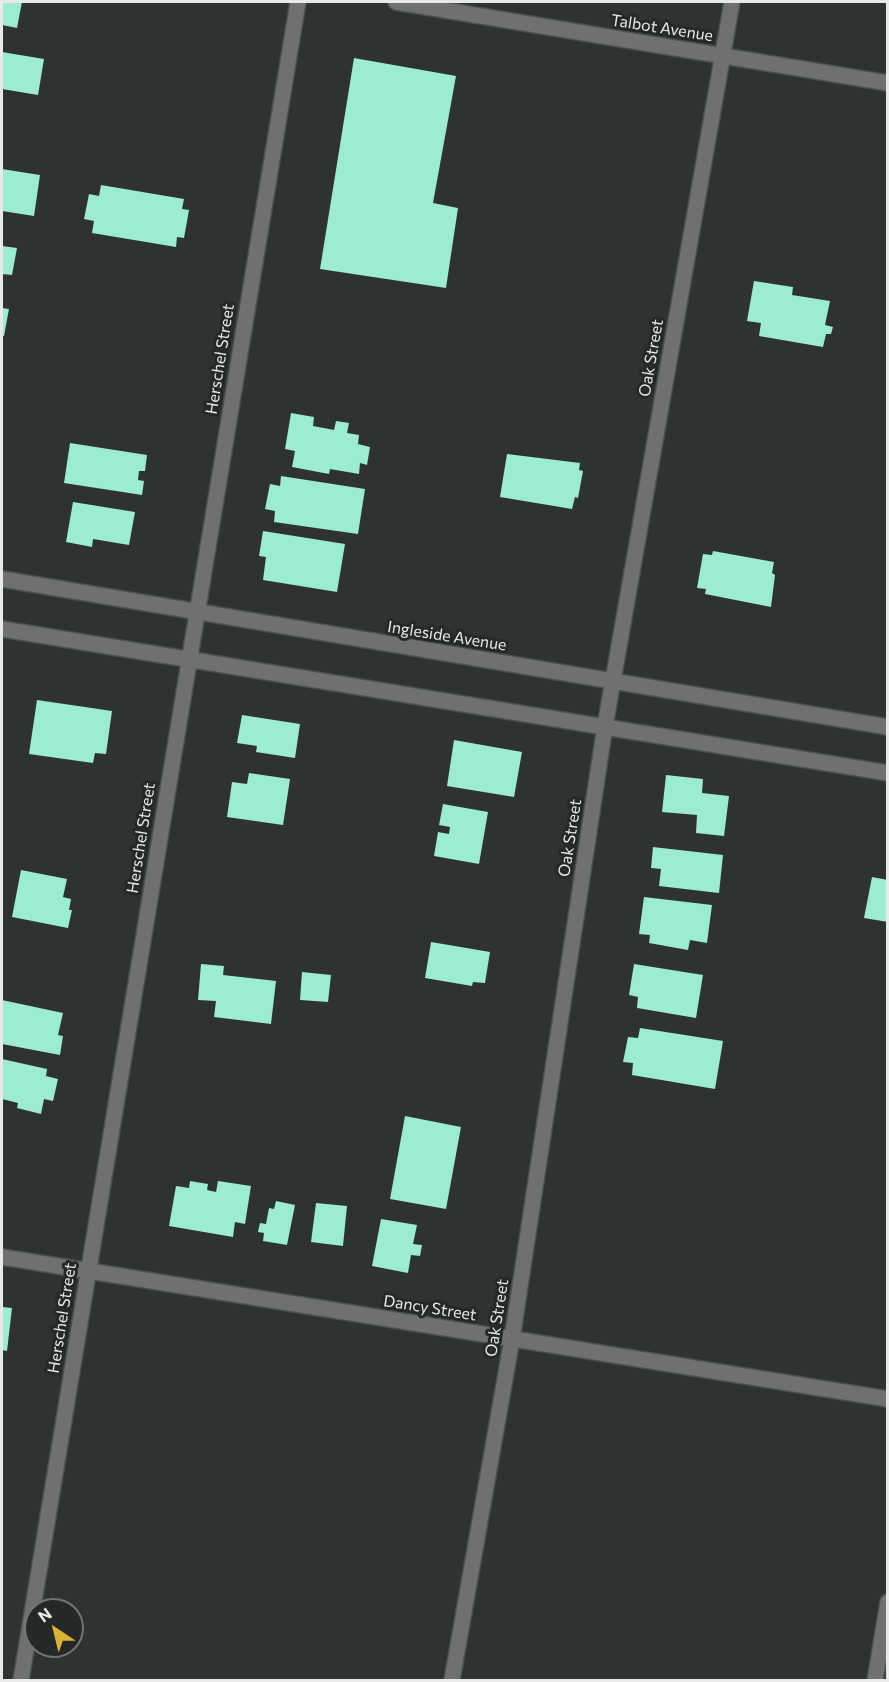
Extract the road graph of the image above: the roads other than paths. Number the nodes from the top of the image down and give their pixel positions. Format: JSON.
{"nodes":[{"id":1,"x":298,"y":2,"type":"edge"},
{"id":2,"x":396,"y":2,"type":"edge"},
{"id":3,"x":732,"y":2,"type":"edge"},
{"id":4,"x":722,"y":56,"type":"junction"},
{"id":5,"x":888,"y":83,"type":"edge"},
{"id":6,"x":2,"y":579,"type":"edge"},
{"id":7,"x":197,"y":612,"type":"junction"},
{"id":8,"x":2,"y":629,"type":"edge"},
{"id":9,"x":189,"y":658,"type":"junction"},
{"id":10,"x":613,"y":681,"type":"junction"},
{"id":11,"x":605,"y":726,"type":"junction"},
{"id":12,"x":888,"y":727,"type":"edge"},
{"id":13,"x":888,"y":773,"type":"edge"},
{"id":14,"x":2,"y":1257,"type":"edge"},
{"id":15,"x":88,"y":1272,"type":"junction"},
{"id":16,"x":513,"y":1340,"type":"junction"},
{"id":17,"x":888,"y":1400,"type":"edge"},
{"id":18,"x":888,"y":1602,"type":"edge"},
{"id":19,"x":21,"y":1680,"type":"edge"},
{"id":20,"x":452,"y":1680,"type":"edge"},
{"id":21,"x":875,"y":1680,"type":"edge"}],
"edges":[{"from":1,"to":7,"type":"street","name":"Herschel Street"},
{"from":2,"to":4,"type":"street","name":"Talbot Avenue"},
{"from":3,"to":4,"type":"street","name":"Oak Street"},
{"from":4,"to":5,"type":"street","name":"Talbot Avenue"},
{"from":4,"to":10,"type":"street","name":"Oak Street"},
{"from":6,"to":7,"type":"street","name":"Ingleside Avenue"},
{"from":7,"to":9,"type":"street","name":"Herschel Street"},
{"from":7,"to":10,"type":"street","name":"Ingleside Avenue"},
{"from":8,"to":9,"type":"street"},
{"from":9,"to":11,"type":"street"},
{"from":9,"to":15,"type":"street","name":"Herschel Street"},
{"from":10,"to":11,"type":"street","name":"Oak Street"},
{"from":10,"to":12,"type":"street","name":"Ingleside Avenue"},
{"from":11,"to":13,"type":"street"},
{"from":11,"to":16,"type":"street","name":"Oak Street"},
{"from":14,"to":15,"type":"street","name":"Dancy Street"},
{"from":15,"to":16,"type":"street","name":"Dancy Street"},
{"from":15,"to":19,"type":"street","name":"Herschel Street"},
{"from":16,"to":17,"type":"street","name":"Dancy Street"},
{"from":16,"to":20,"type":"street","name":"Oak Street"},
{"from":18,"to":21,"type":"street"}]}
